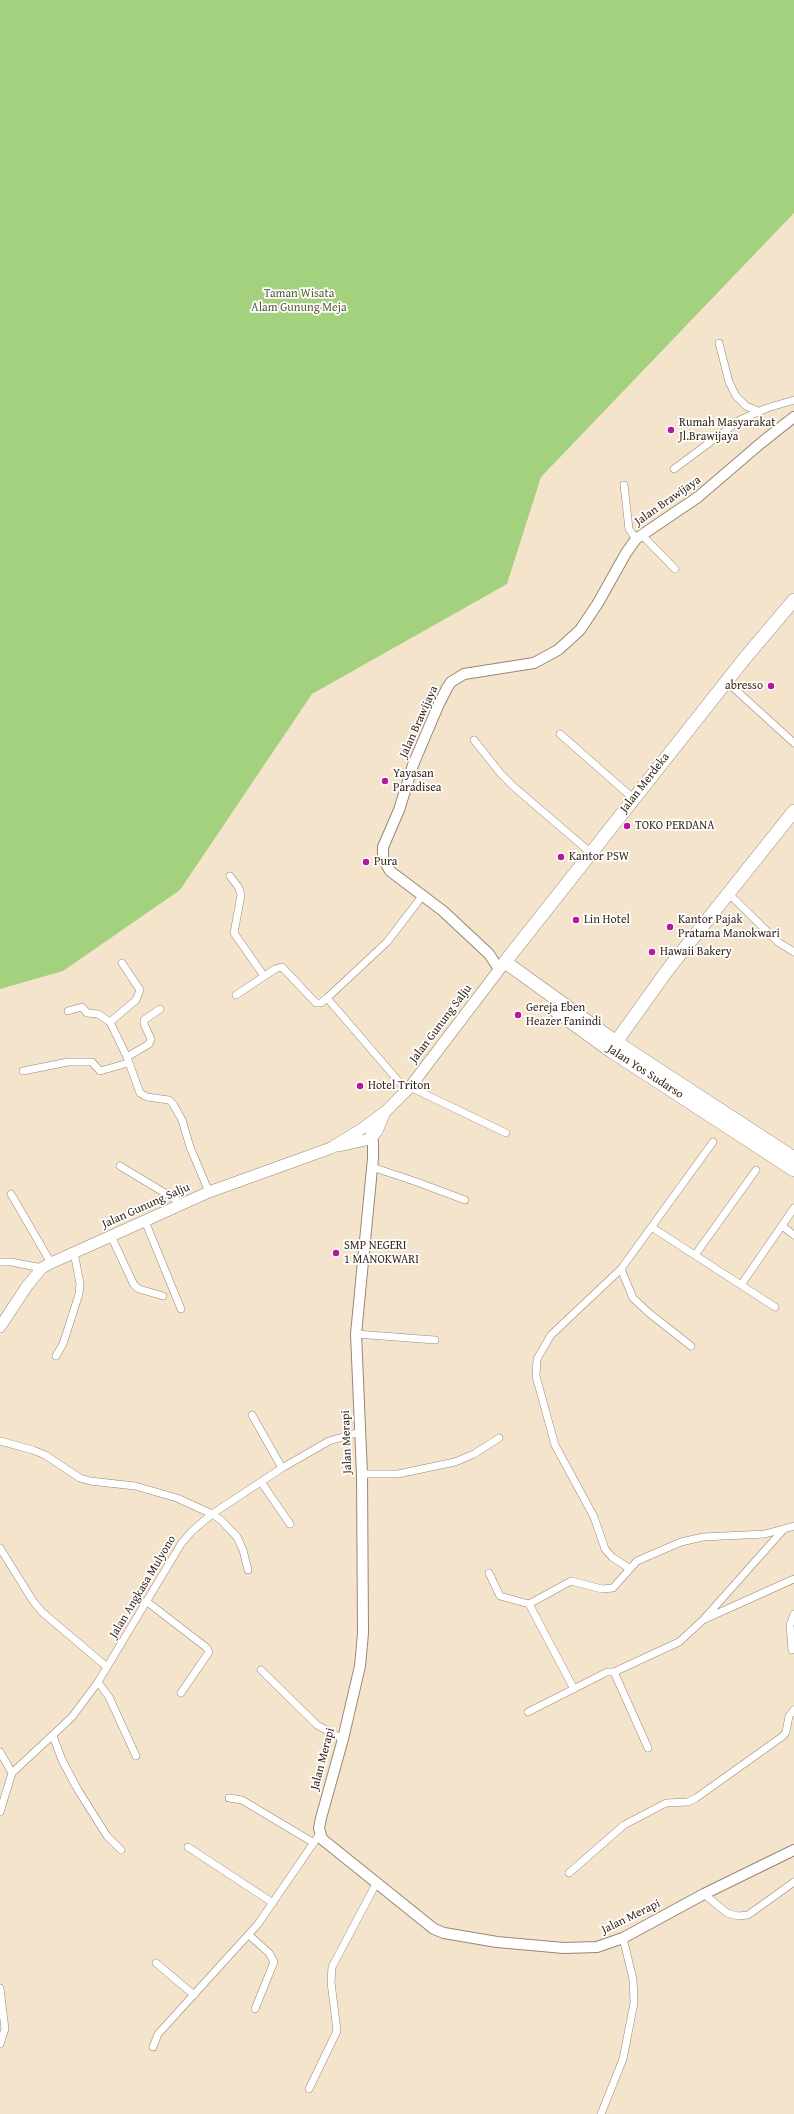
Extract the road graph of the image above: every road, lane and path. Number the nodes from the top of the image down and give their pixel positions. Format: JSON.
{"nodes":[{"id":1,"x":719,"y":343,"type":"dead end"},
{"id":2,"x":794,"y":400,"type":"edge"},
{"id":3,"x":758,"y":412,"type":"junction"},
{"id":4,"x":794,"y":417,"type":"edge"},
{"id":5,"x":674,"y":469,"type":"dead end"},
{"id":6,"x":624,"y":485,"type":"dead end"},
{"id":7,"x":639,"y":537,"type":"junction"},
{"id":8,"x":675,"y":570,"type":"dead end"},
{"id":9,"x":794,"y":600,"type":"edge"},
{"id":10,"x":727,"y":682,"type":"junction"},
{"id":11,"x":560,"y":734,"type":"dead end"},
{"id":12,"x":474,"y":740,"type":"dead end"},
{"id":13,"x":794,"y":743,"type":"edge"},
{"id":14,"x":634,"y":799,"type":"junction"},
{"id":15,"x":794,"y":811,"type":"edge"},
{"id":16,"x":591,"y":853,"type":"junction"},
{"id":17,"x":230,"y":876,"type":"dead end"},
{"id":18,"x":728,"y":893,"type":"junction"},
{"id":19,"x":423,"y":895,"type":"junction"},
{"id":20,"x":794,"y":952,"type":"edge"},
{"id":21,"x":122,"y":963,"type":"dead end"},
{"id":22,"x":502,"y":965,"type":"junction"},
{"id":23,"x":264,"y":976,"type":"junction"},
{"id":24,"x":236,"y":996,"type":"dead end"},
{"id":25,"x":327,"y":998,"type":"junction"},
{"id":26,"x":160,"y":1009,"type":"dead end"},
{"id":27,"x":68,"y":1011,"type":"dead end"},
{"id":28,"x":110,"y":1022,"type":"junction"},
{"id":29,"x":616,"y":1042,"type":"junction"},
{"id":30,"x":127,"y":1060,"type":"junction"},
{"id":31,"x":23,"y":1071,"type":"dead end"},
{"id":32,"x":408,"y":1089,"type":"junction"},
{"id":33,"x":386,"y":1111,"type":"junction"},
{"id":34,"x":506,"y":1133,"type":"dead end"},
{"id":35,"x":366,"y":1136,"type":"junction"},
{"id":36,"x":756,"y":1138,"type":"junction"},
{"id":37,"x":713,"y":1142,"type":"dead end"},
{"id":38,"x":794,"y":1158,"type":"edge"},
{"id":39,"x":372,"y":1163,"type":"junction"},
{"id":40,"x":120,"y":1166,"type":"dead end"},
{"id":41,"x":756,"y":1170,"type":"dead end"},
{"id":42,"x":794,"y":1170,"type":"edge"},
{"id":43,"x":209,"y":1192,"type":"junction"},
{"id":44,"x":11,"y":1194,"type":"dead end"},
{"id":45,"x":465,"y":1200,"type":"dead end"},
{"id":46,"x":183,"y":1204,"type":"junction"},
{"id":47,"x":794,"y":1208,"type":"edge"},
{"id":48,"x":145,"y":1221,"type":"junction"},
{"id":49,"x":782,"y":1226,"type":"junction"},
{"id":50,"x":653,"y":1228,"type":"junction"},
{"id":51,"x":794,"y":1235,"type":"edge"},
{"id":52,"x":111,"y":1236,"type":"junction"},
{"id":53,"x":74,"y":1252,"type":"junction"},
{"id":54,"x":695,"y":1255,"type":"junction"},
{"id":55,"x":0,"y":1262,"type":"edge"},
{"id":56,"x":47,"y":1266,"type":"junction"},
{"id":57,"x":621,"y":1269,"type":"junction"},
{"id":58,"x":741,"y":1285,"type":"junction"},
{"id":59,"x":163,"y":1296,"type":"dead end"},
{"id":60,"x":775,"y":1307,"type":"dead end"},
{"id":61,"x":181,"y":1308,"type":"dead end"},
{"id":62,"x":0,"y":1326,"type":"edge"},
{"id":63,"x":356,"y":1334,"type":"junction"},
{"id":64,"x":435,"y":1340,"type":"dead end"},
{"id":65,"x":690,"y":1346,"type":"dead end"},
{"id":66,"x":56,"y":1356,"type":"dead end"},
{"id":67,"x":252,"y":1415,"type":"dead end"},
{"id":68,"x":360,"y":1432,"type":"junction"},
{"id":69,"x":499,"y":1438,"type":"dead end"},
{"id":70,"x":0,"y":1441,"type":"edge"},
{"id":71,"x":282,"y":1468,"type":"junction"},
{"id":72,"x":362,"y":1474,"type":"junction"},
{"id":73,"x":261,"y":1482,"type":"junction"},
{"id":74,"x":212,"y":1514,"type":"junction"},
{"id":75,"x":290,"y":1524,"type":"dead end"},
{"id":76,"x":794,"y":1526,"type":"edge"},
{"id":77,"x":784,"y":1529,"type":"junction"},
{"id":78,"x":0,"y":1548,"type":"edge"},
{"id":79,"x":630,"y":1569,"type":"junction"},
{"id":80,"x":248,"y":1570,"type":"dead end"},
{"id":81,"x":489,"y":1573,"type":"dead end"},
{"id":82,"x":794,"y":1579,"type":"edge"},
{"id":83,"x":146,"y":1601,"type":"junction"},
{"id":84,"x":529,"y":1604,"type":"junction"},
{"id":85,"x":794,"y":1614,"type":"edge"},
{"id":86,"x":703,"y":1620,"type":"junction"},
{"id":87,"x":792,"y":1650,"type":"dead end"},
{"id":88,"x":107,"y":1666,"type":"junction"},
{"id":89,"x":260,"y":1670,"type":"dead end"},
{"id":90,"x":614,"y":1672,"type":"junction"},
{"id":91,"x":98,"y":1682,"type":"junction"},
{"id":92,"x":574,"y":1689,"type":"junction"},
{"id":93,"x":181,"y":1693,"type":"dead end"},
{"id":94,"x":794,"y":1710,"type":"edge"},
{"id":95,"x":528,"y":1712,"type":"dead end"},
{"id":96,"x":789,"y":1716,"type":"junction"},
{"id":97,"x":794,"y":1723,"type":"edge"},
{"id":98,"x":53,"y":1736,"type":"junction"},
{"id":99,"x":343,"y":1739,"type":"junction"},
{"id":100,"x":648,"y":1748,"type":"dead end"},
{"id":101,"x":0,"y":1752,"type":"edge"},
{"id":102,"x":136,"y":1756,"type":"dead end"},
{"id":103,"x":12,"y":1773,"type":"junction"},
{"id":104,"x":229,"y":1798,"type":"dead end"},
{"id":105,"x":0,"y":1812,"type":"edge"},
{"id":106,"x":317,"y":1839,"type":"junction"},
{"id":107,"x":188,"y":1847,"type":"dead end"},
{"id":108,"x":121,"y":1850,"type":"dead end"},
{"id":109,"x":794,"y":1850,"type":"edge"},
{"id":110,"x":569,"y":1873,"type":"dead end"},
{"id":111,"x":377,"y":1882,"type":"junction"},
{"id":112,"x":794,"y":1882,"type":"edge"},
{"id":113,"x":704,"y":1894,"type":"junction"},
{"id":114,"x":273,"y":1903,"type":"junction"},
{"id":115,"x":249,"y":1935,"type":"junction"},
{"id":116,"x":623,"y":1938,"type":"junction"},
{"id":117,"x":156,"y":1963,"type":"dead end"},
{"id":118,"x":0,"y":1988,"type":"edge"},
{"id":119,"x":194,"y":1995,"type":"junction"},
{"id":120,"x":255,"y":2009,"type":"dead end"},
{"id":121,"x":0,"y":2044,"type":"edge"},
{"id":122,"x":153,"y":2047,"type":"dead end"},
{"id":123,"x":309,"y":2089,"type":"dead end"},
{"id":124,"x":601,"y":2114,"type":"edge"}],
"edges":[{"from":1,"to":3,"type":"street"},
{"from":2,"to":3,"type":"street"},
{"from":3,"to":5,"type":"street"},
{"from":4,"to":7,"type":"street","name":"Jalan Brawijaya"},
{"from":6,"to":7,"type":"street"},
{"from":7,"to":8,"type":"street"},
{"from":7,"to":19,"type":"street","name":"Jalan Brawijaya"},
{"from":9,"to":10,"type":"highway","name":"Jalan Merdeka"},
{"from":10,"to":13,"type":"street"},
{"from":10,"to":14,"type":"highway","name":"Jalan Merdeka"},
{"from":11,"to":14,"type":"street"},
{"from":12,"to":16,"type":"street"},
{"from":14,"to":16,"type":"highway","name":"Jalan Merdeka"},
{"from":15,"to":18,"type":"highway"},
{"from":16,"to":22,"type":"highway","name":"Jalan Merdeka"},
{"from":17,"to":23,"type":"street"},
{"from":18,"to":20,"type":"street"},
{"from":18,"to":29,"type":"highway"},
{"from":19,"to":22,"type":"street","name":"Jalan Brawijaya"},
{"from":19,"to":25,"type":"street"},
{"from":21,"to":28,"type":"street"},
{"from":22,"to":29,"type":"highway","name":"Jalan Yos Sudarso"},
{"from":22,"to":32,"type":"main road","name":"Jalan Gunung Salju"},
{"from":22,"to":36,"type":"highway","name":"Jalan Yos Sudarso"},
{"from":23,"to":24,"type":"street"},
{"from":23,"to":25,"type":"street"},
{"from":25,"to":32,"type":"street"},
{"from":26,"to":30,"type":"street"},
{"from":27,"to":28,"type":"street"},
{"from":28,"to":30,"type":"street"},
{"from":29,"to":36,"type":"highway","name":"Jalan Yos Sudarso"},
{"from":30,"to":31,"type":"street"},
{"from":30,"to":43,"type":"street"},
{"from":32,"to":33,"type":"main road","name":"Jalan Gunung Salju"},
{"from":32,"to":34,"type":"street"},
{"from":33,"to":35,"type":"main road","name":"Jalan Gunung Salju"},
{"from":33,"to":35,"type":"main road","name":"Jalan Gunung Salju"},
{"from":35,"to":39,"type":"street","name":"Jalan Merapi"},
{"from":35,"to":43,"type":"main road","name":"Jalan Gunung Salju"},
{"from":36,"to":38,"type":"highway","name":"Jalan Yos Sudarso"},
{"from":36,"to":42,"type":"highway","name":"Jalan Yos Sudarso"},
{"from":37,"to":50,"type":"street"},
{"from":39,"to":45,"type":"street"},
{"from":39,"to":63,"type":"street","name":"Jalan Merapi"},
{"from":40,"to":46,"type":"street"},
{"from":41,"to":54,"type":"street"},
{"from":43,"to":46,"type":"main road","name":"Jalan Gunung Salju"},
{"from":44,"to":56,"type":"street"},
{"from":46,"to":48,"type":"main road","name":"Jalan Gunung Salju"},
{"from":47,"to":49,"type":"street"},
{"from":48,"to":52,"type":"main road","name":"Jalan Gunung Salju"},
{"from":48,"to":61,"type":"street"},
{"from":49,"to":51,"type":"street"},
{"from":49,"to":58,"type":"street"},
{"from":50,"to":54,"type":"street"},
{"from":50,"to":57,"type":"street"},
{"from":52,"to":53,"type":"main road","name":"Jalan Gunung Salju"},
{"from":52,"to":59,"type":"street"},
{"from":53,"to":56,"type":"main road","name":"Jalan Gunung Salju"},
{"from":53,"to":66,"type":"street"},
{"from":54,"to":58,"type":"street"},
{"from":55,"to":56,"type":"street"},
{"from":56,"to":62,"type":"main road","name":"Jalan Gunung Salju"},
{"from":57,"to":65,"type":"street"},
{"from":57,"to":79,"type":"street"},
{"from":58,"to":60,"type":"street"},
{"from":63,"to":64,"type":"street"},
{"from":63,"to":68,"type":"street","name":"Jalan Merapi"},
{"from":67,"to":71,"type":"street"},
{"from":68,"to":71,"type":"street","name":"Jalan Angkasa Mulyono"},
{"from":68,"to":72,"type":"street","name":"Jalan Merapi"},
{"from":69,"to":72,"type":"street"},
{"from":70,"to":74,"type":"street"},
{"from":71,"to":73,"type":"street","name":"Jalan Angkasa Mulyono"},
{"from":72,"to":99,"type":"street","name":"Jalan Merapi"},
{"from":73,"to":74,"type":"street","name":"Jalan Angkasa Mulyono"},
{"from":73,"to":75,"type":"street"},
{"from":74,"to":80,"type":"street"},
{"from":74,"to":83,"type":"street","name":"Jalan Angkasa Mulyono"},
{"from":76,"to":77,"type":"street"},
{"from":77,"to":79,"type":"street"},
{"from":77,"to":86,"type":"street"},
{"from":78,"to":88,"type":"street"},
{"from":79,"to":84,"type":"street"},
{"from":81,"to":84,"type":"street"},
{"from":82,"to":86,"type":"street"},
{"from":83,"to":88,"type":"street","name":"Jalan Angkasa Mulyono"},
{"from":83,"to":93,"type":"street"},
{"from":84,"to":92,"type":"street"},
{"from":85,"to":87,"type":"street"},
{"from":86,"to":90,"type":"street"},
{"from":88,"to":91,"type":"street","name":"Jalan Angkasa Mulyono"},
{"from":89,"to":99,"type":"street"},
{"from":90,"to":92,"type":"street"},
{"from":90,"to":100,"type":"street"},
{"from":91,"to":98,"type":"street","name":"Jalan Angkasa Mulyono"},
{"from":91,"to":102,"type":"street"},
{"from":92,"to":95,"type":"street"},
{"from":94,"to":96,"type":"street"},
{"from":96,"to":97,"type":"street"},
{"from":96,"to":110,"type":"street"},
{"from":98,"to":103,"type":"street","name":"Jalan Angkasa Mulyono"},
{"from":98,"to":108,"type":"street"},
{"from":99,"to":106,"type":"street","name":"Jalan Merapi"},
{"from":101,"to":103,"type":"street"},
{"from":103,"to":105,"type":"street"},
{"from":104,"to":106,"type":"street"},
{"from":106,"to":111,"type":"street","name":"Jalan Merapi"},
{"from":106,"to":114,"type":"street"},
{"from":107,"to":114,"type":"street"},
{"from":109,"to":113,"type":"street","name":"Jalan Merapi"},
{"from":111,"to":116,"type":"street","name":"Jalan Merapi"},
{"from":111,"to":123,"type":"street"},
{"from":112,"to":113,"type":"street"},
{"from":113,"to":116,"type":"street","name":"Jalan Merapi"},
{"from":114,"to":115,"type":"street"},
{"from":115,"to":119,"type":"street"},
{"from":115,"to":120,"type":"street"},
{"from":116,"to":124,"type":"street"},
{"from":117,"to":119,"type":"street"},
{"from":118,"to":121,"type":"street"},
{"from":119,"to":122,"type":"street"}]}
